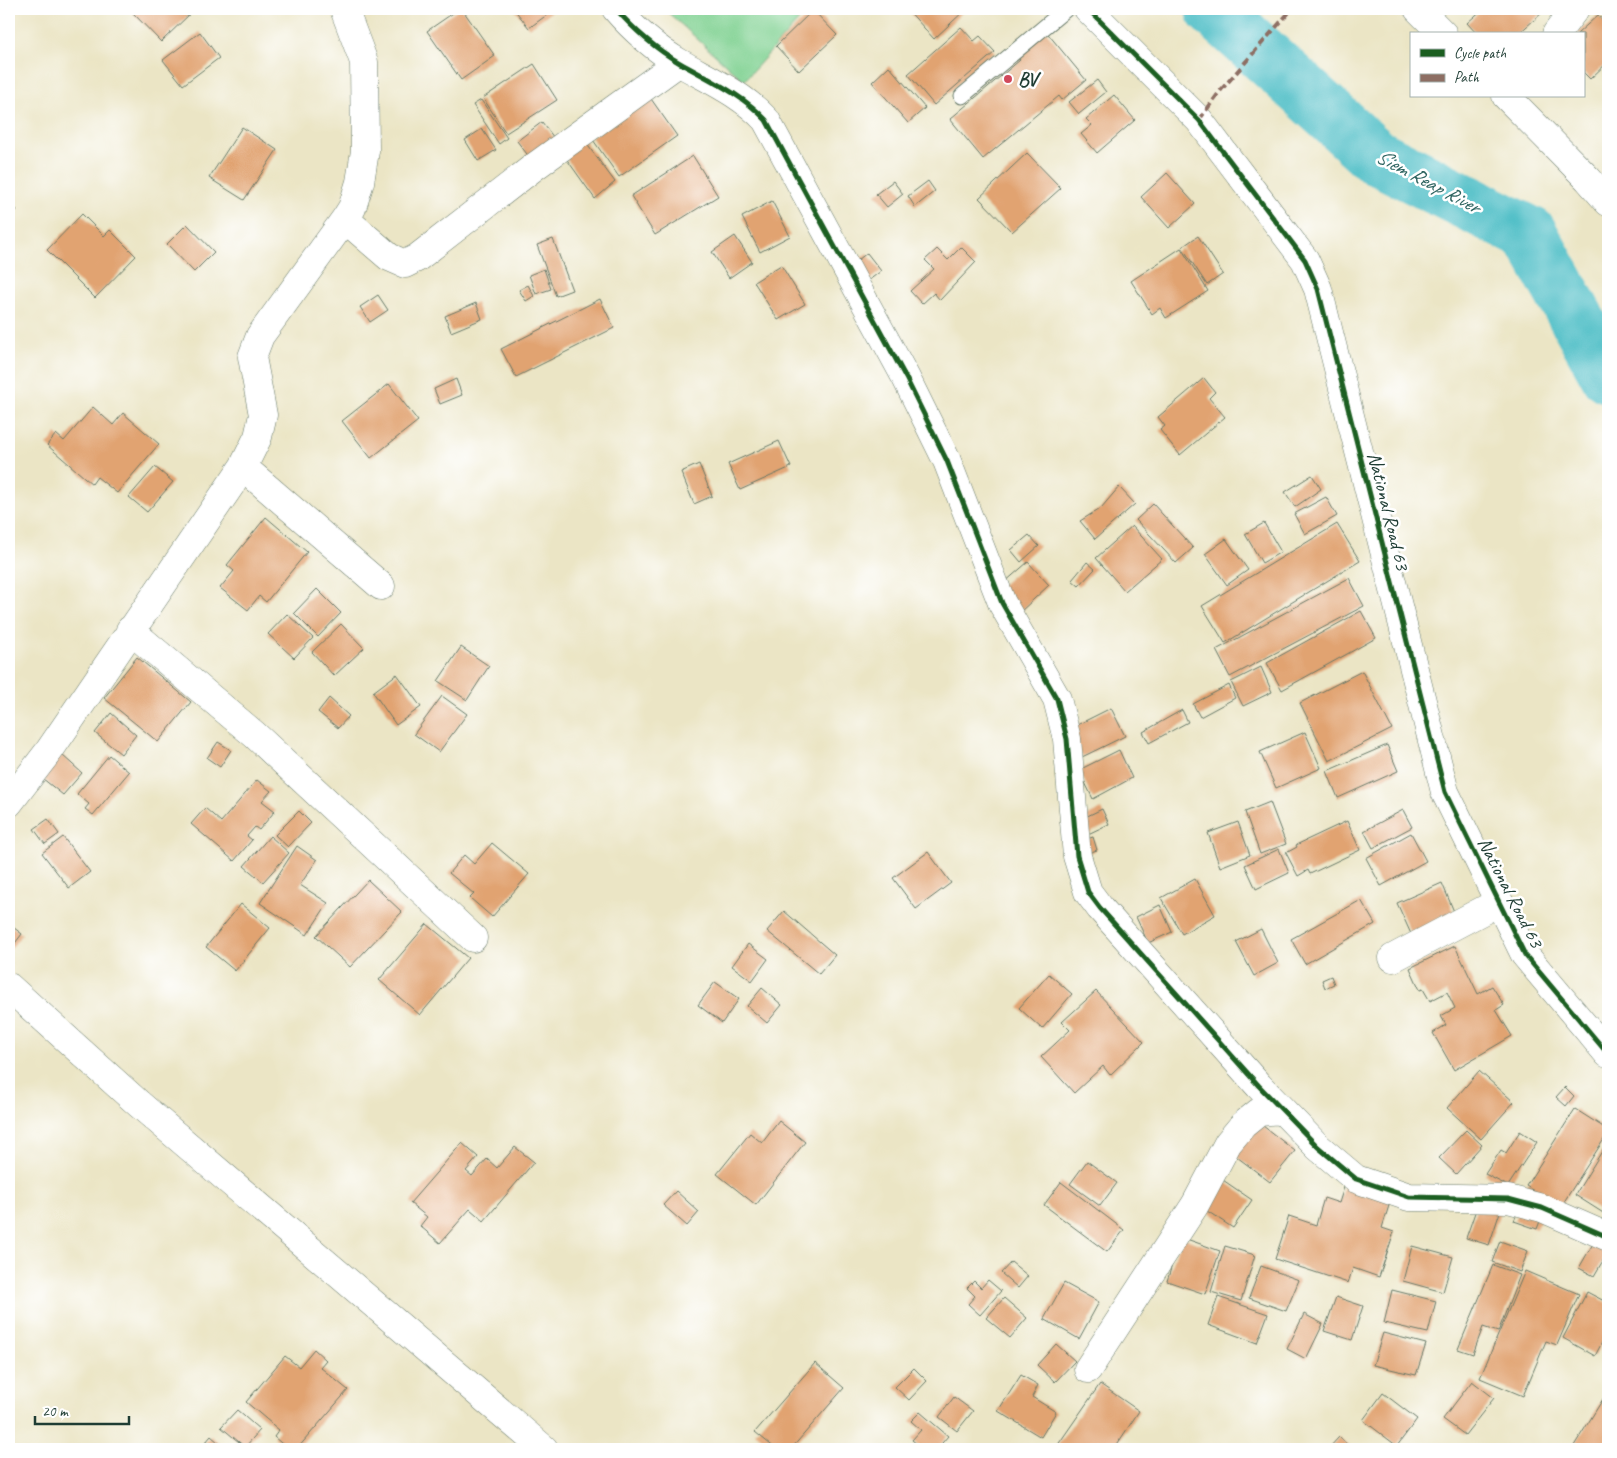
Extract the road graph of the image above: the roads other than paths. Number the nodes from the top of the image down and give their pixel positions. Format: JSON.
{"nodes":[{"id":1,"x":344,"y":9,"type":"edge"},
{"id":2,"x":616,"y":9,"type":"edge"},
{"id":3,"x":1066,"y":9,"type":"edge"},
{"id":4,"x":1088,"y":9,"type":"edge"},
{"id":5,"x":1418,"y":9,"type":"edge"},
{"id":6,"x":1575,"y":9,"type":"edge"},
{"id":7,"x":1441,"y":32,"type":"edge"},
{"id":8,"x":1558,"y":32,"type":"edge"},
{"id":9,"x":678,"y":63,"type":"junction"},
{"id":10,"x":962,"y":96,"type":"dead end"},
{"id":11,"x":1508,"y":98,"type":"edge"},
{"id":12,"x":1608,"y":202,"type":"edge"},
{"id":13,"x":345,"y":219,"type":"junction"},
{"id":14,"x":243,"y":467,"type":"junction"},
{"id":15,"x":381,"y":586,"type":"dead end"},
{"id":16,"x":130,"y":630,"type":"junction"},
{"id":17,"x":9,"y":802,"type":"edge"},
{"id":18,"x":1498,"y":902,"type":"junction"},
{"id":19,"x":474,"y":938,"type":"dead end"},
{"id":20,"x":1393,"y":958,"type":"dead end"},
{"id":21,"x":9,"y":987,"type":"edge"},
{"id":22,"x":1608,"y":1054,"type":"edge"},
{"id":23,"x":1282,"y":1110,"type":"junction"},
{"id":24,"x":1608,"y":1236,"type":"edge"},
{"id":25,"x":1088,"y":1369,"type":"dead end"},
{"id":26,"x":544,"y":1449,"type":"edge"}],
"edges":[{"from":1,"to":13,"type":"street"},
{"from":2,"to":9,"type":"street"},
{"from":3,"to":10,"type":"lane"},
{"from":4,"to":18,"type":"street","name":"National Road 63"},
{"from":5,"to":7,"type":"street"},
{"from":6,"to":8,"type":"street"},
{"from":9,"to":13,"type":"street"},
{"from":9,"to":23,"type":"street"},
{"from":11,"to":12,"type":"street"},
{"from":13,"to":14,"type":"street"},
{"from":14,"to":15,"type":"street"},
{"from":14,"to":16,"type":"street"},
{"from":16,"to":17,"type":"street"},
{"from":16,"to":19,"type":"street"},
{"from":18,"to":20,"type":"street"},
{"from":18,"to":22,"type":"street","name":"National Road 63"},
{"from":21,"to":26,"type":"street"},
{"from":23,"to":24,"type":"street"},
{"from":23,"to":25,"type":"street"}]}
